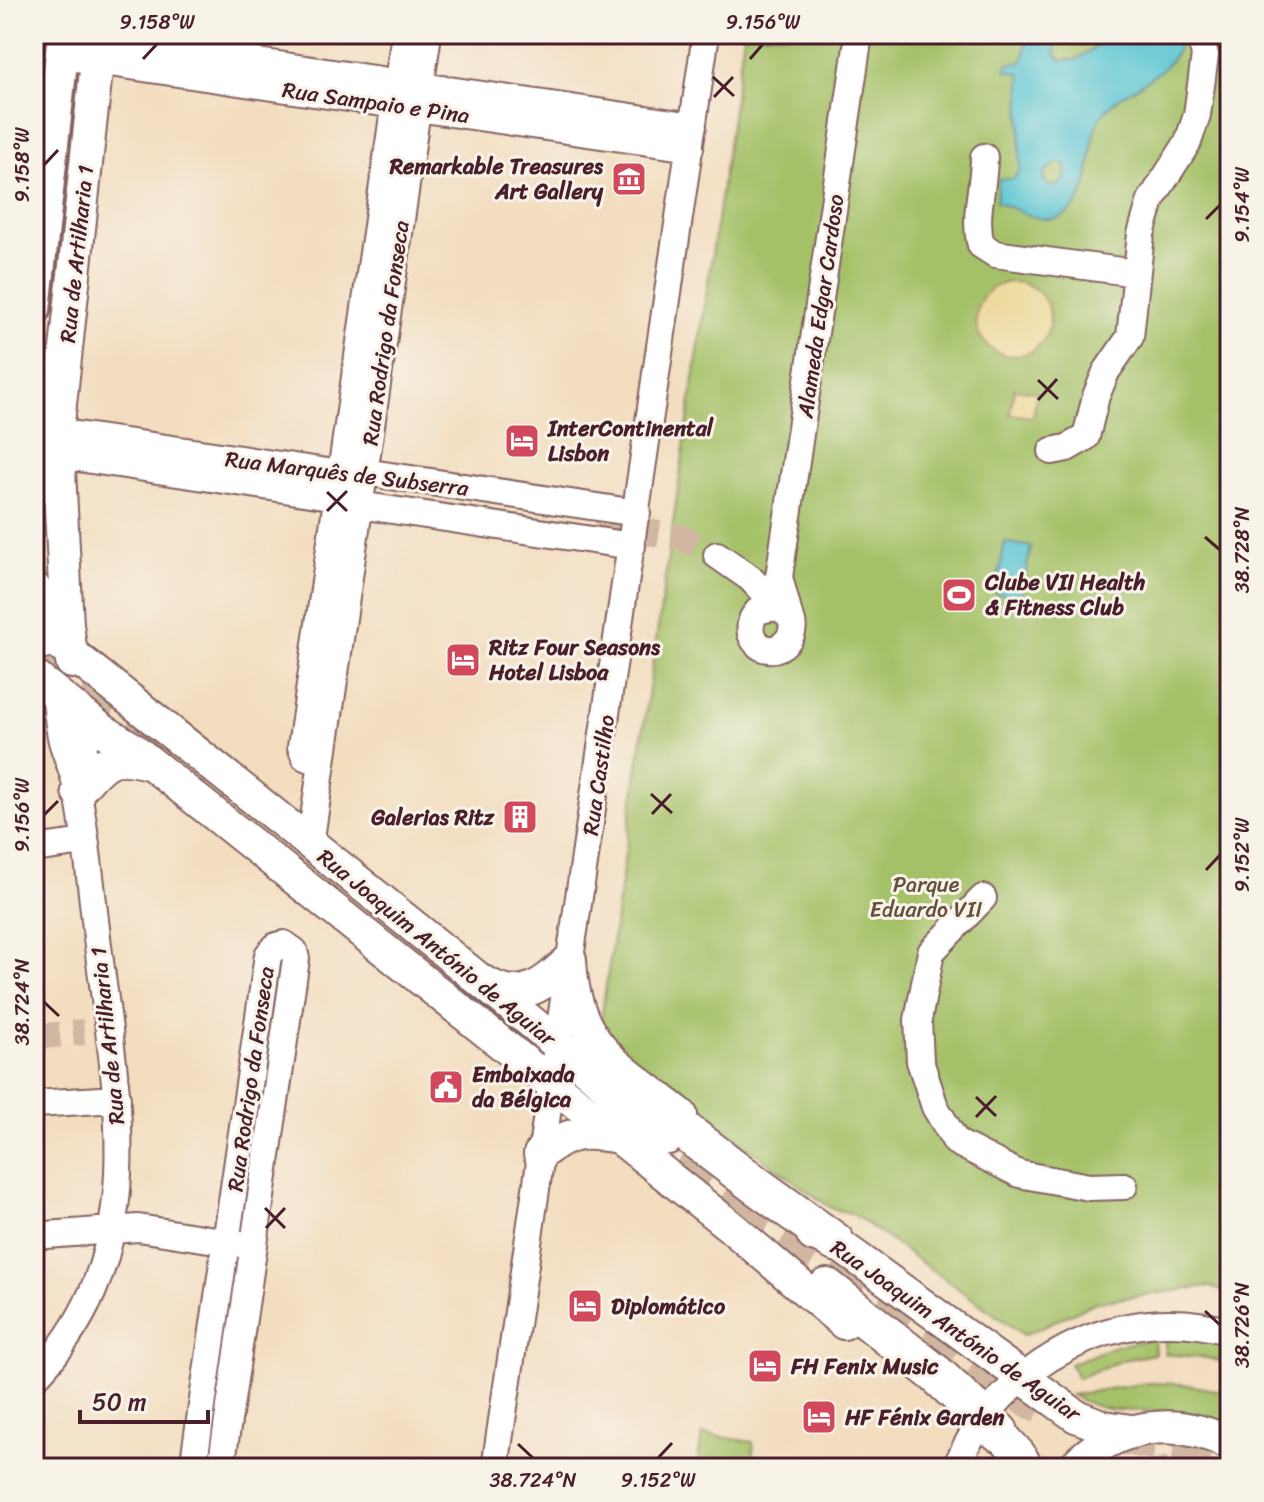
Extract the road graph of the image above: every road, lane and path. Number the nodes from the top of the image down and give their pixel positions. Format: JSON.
{"nodes":[{"id":1,"x":405,"y":34,"type":"edge"},
{"id":2,"x":428,"y":34,"type":"edge"},
{"id":3,"x":706,"y":34,"type":"edge"},
{"id":4,"x":859,"y":34,"type":"edge"},
{"id":5,"x":1199,"y":34,"type":"edge"},
{"id":6,"x":64,"y":41,"type":"edge"},
{"id":7,"x":99,"y":45,"type":"edge"},
{"id":8,"x":408,"y":96,"type":"junction"},
{"id":9,"x":691,"y":137,"type":"junction"},
{"id":10,"x":984,"y":157,"type":"dead end"},
{"id":11,"x":1136,"y":273,"type":"junction"},
{"id":12,"x":34,"y":310,"type":"edge"},
{"id":13,"x":57,"y":444,"type":"junction"},
{"id":14,"x":1052,"y":451,"type":"dead end"},
{"id":15,"x":353,"y":488,"type":"junction"},
{"id":16,"x":637,"y":513,"type":"junction"},
{"id":17,"x":595,"y":524,"type":"tunnel mouth"},
{"id":18,"x":632,"y":546,"type":"junction"},
{"id":19,"x":724,"y":561,"type":"tunnel mouth"},
{"id":20,"x":34,"y":588,"type":"edge"},
{"id":21,"x":49,"y":633,"type":"edge"},
{"id":22,"x":44,"y":684,"type":"edge"},
{"id":23,"x":80,"y":713,"type":"junction"},
{"id":24,"x":151,"y":764,"type":"junction"},
{"id":25,"x":78,"y":791,"type":"junction"},
{"id":26,"x":84,"y":842,"type":"junction"},
{"id":27,"x":310,"y":845,"type":"junction"},
{"id":28,"x":34,"y":849,"type":"edge"},
{"id":29,"x":983,"y":898,"type":"dead end"},
{"id":30,"x":570,"y":960,"type":"junction"},
{"id":31,"x":476,"y":977,"type":"junction"},
{"id":32,"x":556,"y":1042,"type":"junction"},
{"id":33,"x":590,"y":1070,"type":"junction"},
{"id":34,"x":550,"y":1082,"type":"junction"},
{"id":35,"x":644,"y":1093,"type":"junction"},
{"id":36,"x":117,"y":1099,"type":"junction"},
{"id":37,"x":34,"y":1104,"type":"edge"},
{"id":38,"x":620,"y":1137,"type":"junction"},
{"id":39,"x":540,"y":1154,"type":"junction"},
{"id":40,"x":1124,"y":1186,"type":"dead end"},
{"id":41,"x":113,"y":1229,"type":"junction"},
{"id":42,"x":34,"y":1236,"type":"edge"},
{"id":43,"x":226,"y":1241,"type":"junction"},
{"id":44,"x":835,"y":1242,"type":"junction"},
{"id":45,"x":254,"y":1246,"type":"junction"},
{"id":46,"x":827,"y":1288,"type":"dead end"},
{"id":47,"x":1230,"y":1332,"type":"edge"},
{"id":48,"x":34,"y":1378,"type":"edge"},
{"id":49,"x":1023,"y":1378,"type":"junction"},
{"id":50,"x":987,"y":1426,"type":"junction"},
{"id":51,"x":1131,"y":1431,"type":"junction"},
{"id":52,"x":1230,"y":1444,"type":"edge"},
{"id":53,"x":193,"y":1468,"type":"edge"},
{"id":54,"x":221,"y":1468,"type":"edge"},
{"id":55,"x":495,"y":1468,"type":"edge"},
{"id":56,"x":956,"y":1468,"type":"edge"},
{"id":57,"x":1027,"y":1468,"type":"edge"},
{"id":58,"x":1073,"y":1468,"type":"edge"}],
"edges":[{"from":1,"to":8,"type":"street","name":"Rua Rodrigo da Fonseca"},
{"from":2,"to":8,"type":"street","name":"Rua Rodrigo da Fonseca"},
{"from":3,"to":9,"type":"street","name":"Rua Castilho"},
{"from":4,"to":19,"type":"street","name":"Alameda Edgar Cardoso"},
{"from":5,"to":11,"type":"street"},
{"from":6,"to":7,"type":"street","name":"Rua Sampaio e Pina"},
{"from":6,"to":12,"type":"main road","name":"Rua de Artilharia 1"},
{"from":7,"to":8,"type":"street","name":"Rua Sampaio e Pina"},
{"from":7,"to":13,"type":"main road","name":"Rua de Artilharia 1"},
{"from":8,"to":9,"type":"street","name":"Rua Sampaio e Pina"},
{"from":8,"to":15,"type":"street","name":"Rua Rodrigo da Fonseca"},
{"from":9,"to":16,"type":"street","name":"Rua Castilho"},
{"from":10,"to":11,"type":"street"},
{"from":11,"to":14,"type":"street"},
{"from":13,"to":15,"type":"street","name":"Rua Marquês de Subserra"},
{"from":13,"to":21,"type":"main road","name":"Rua de Artilharia 1"},
{"from":15,"to":16,"type":"street","name":"Rua Marquês de Subserra"},
{"from":15,"to":17,"type":"street","name":"Rua Marquês de Subserra"},
{"from":15,"to":18,"type":"street","name":"Rua Marquês de Subserra"},
{"from":15,"to":27,"type":"street","name":"Rua Rodrigo da Fonseca"},
{"from":16,"to":18,"type":"street","name":"Rua Castilho"},
{"from":18,"to":30,"type":"street","name":"Rua Castilho"},
{"from":20,"to":21,"type":"main road","name":"Rua de Artilharia 1"},
{"from":21,"to":22,"type":"main road","name":"Rua de Artilharia 1"},
{"from":21,"to":23,"type":"main road","name":"Rua de Artilharia 1"},
{"from":21,"to":27,"type":"main road","name":"Rua Joaquim António de Aguiar"},
{"from":22,"to":23,"type":"main road","name":"Rua Joaquim António de Aguiar"},
{"from":22,"to":25,"type":"street"},
{"from":23,"to":24,"type":"main road","name":"Rua Joaquim António de Aguiar"},
{"from":23,"to":25,"type":"street"},
{"from":24,"to":25,"type":"main road"},
{"from":24,"to":34,"type":"main road","name":"Rua Joaquim António de Aguiar"},
{"from":25,"to":26,"type":"street","name":"Rua de Artilharia 1"},
{"from":26,"to":28,"type":"street"},
{"from":26,"to":36,"type":"street","name":"Rua de Artilharia 1"},
{"from":27,"to":31,"type":"main road","name":"Rua Joaquim António de Aguiar"},
{"from":29,"to":40,"type":"street"},
{"from":30,"to":31,"type":"main road"},
{"from":30,"to":32,"type":"street","name":"Rua Castilho"},
{"from":30,"to":35,"type":"main road"},
{"from":31,"to":32,"type":"main road","name":"Rua Joaquim António de Aguiar"},
{"from":32,"to":33,"type":"main road","name":"Rua Joaquim António de Aguiar"},
{"from":32,"to":34,"type":"street","name":"Rua Castilho"},
{"from":33,"to":35,"type":"main road"},
{"from":33,"to":44,"type":"main road","name":"Rua Joaquim António de Aguiar"},
{"from":34,"to":38,"type":"main road","name":"Rua Joaquim António de Aguiar"},
{"from":34,"to":39,"type":"street","name":"Rua Castilho"},
{"from":35,"to":44,"type":"highway"},
{"from":36,"to":37,"type":"street"},
{"from":36,"to":41,"type":"street","name":"Rua de Artilharia 1"},
{"from":38,"to":39,"type":"main road"},
{"from":38,"to":50,"type":"main road","name":"Rua Joaquim António de Aguiar"},
{"from":39,"to":55,"type":"street","name":"Rua Castilho"},
{"from":41,"to":42,"type":"street"},
{"from":41,"to":43,"type":"street"},
{"from":41,"to":48,"type":"street","name":"Rua de Artilharia 1"},
{"from":43,"to":45,"type":"street"},
{"from":43,"to":45,"type":"street","name":"Rua Rodrigo da Fonseca"},
{"from":43,"to":53,"type":"street","name":"Rua Rodrigo da Fonseca"},
{"from":44,"to":49,"type":"main road","name":"Rua Joaquim António de Aguiar"},
{"from":45,"to":54,"type":"street","name":"Rua Rodrigo da Fonseca"},
{"from":46,"to":50,"type":"highway"},
{"from":47,"to":49,"type":"street"},
{"from":49,"to":50,"type":"street"},
{"from":49,"to":51,"type":"main road","name":"Rua Joaquim António de Aguiar"},
{"from":50,"to":56,"type":"street"},
{"from":50,"to":57,"type":"main road","name":"Rua Joaquim António de Aguiar"},
{"from":51,"to":52,"type":"main road"},
{"from":51,"to":58,"type":"main road"}]}
